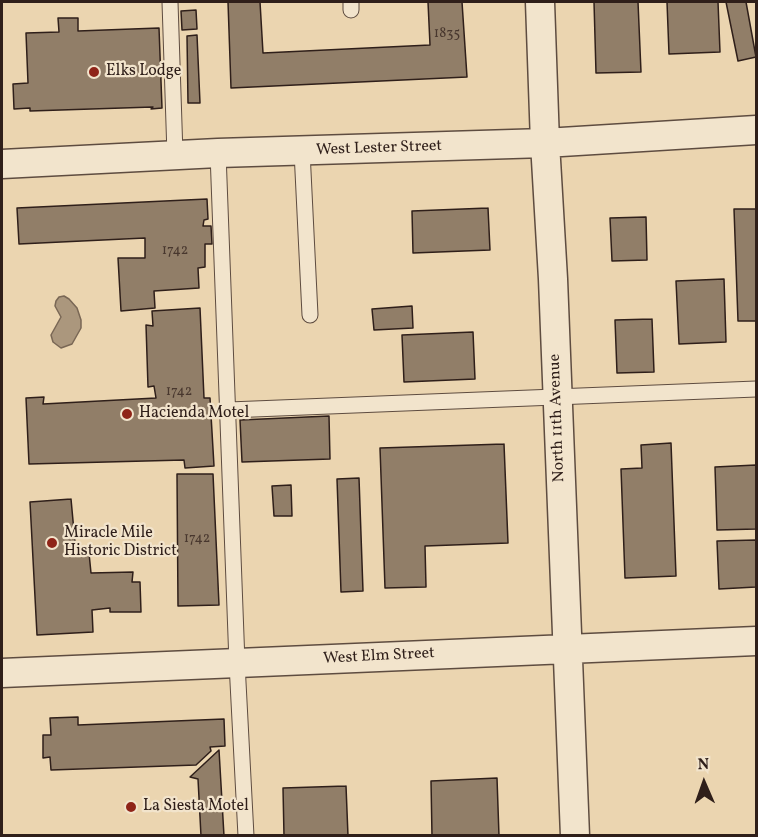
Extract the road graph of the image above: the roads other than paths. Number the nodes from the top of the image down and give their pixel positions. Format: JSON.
{"nodes":[{"id":1,"x":170,"y":2,"type":"edge"},
{"id":2,"x":540,"y":2,"type":"edge"},
{"id":3,"x":756,"y":130,"type":"edge"},
{"id":4,"x":545,"y":143,"type":"junction"},
{"id":5,"x":302,"y":151,"type":"junction"},
{"id":6,"x":218,"y":153,"type":"junction"},
{"id":7,"x":175,"y":155,"type":"junction"},
{"id":8,"x":2,"y":164,"type":"edge"},
{"id":9,"x":310,"y":315,"type":"dead end"},
{"id":10,"x":756,"y":389,"type":"edge"},
{"id":11,"x":557,"y":397,"type":"junction"},
{"id":12,"x":229,"y":410,"type":"junction"},
{"id":13,"x":756,"y":641,"type":"edge"},
{"id":14,"x":567,"y":649,"type":"junction"},
{"id":15,"x":237,"y":663,"type":"junction"},
{"id":16,"x":2,"y":673,"type":"edge"},
{"id":17,"x":246,"y":836,"type":"edge"},
{"id":18,"x":575,"y":836,"type":"edge"}],
"edges":[{"from":1,"to":7,"type":"lane"},
{"from":2,"to":4,"type":"street","name":"North 11th Avenue"},
{"from":3,"to":4,"type":"street","name":"West Lester Street"},
{"from":4,"to":5,"type":"street","name":"West Lester Street"},
{"from":4,"to":11,"type":"street","name":"North 11th Avenue"},
{"from":5,"to":6,"type":"street","name":"West Lester Street"},
{"from":5,"to":9,"type":"lane"},
{"from":6,"to":7,"type":"street","name":"West Lester Street"},
{"from":6,"to":12,"type":"lane"},
{"from":7,"to":8,"type":"street","name":"West Lester Street"},
{"from":10,"to":11,"type":"lane"},
{"from":11,"to":12,"type":"lane"},
{"from":11,"to":14,"type":"street","name":"North 11th Avenue"},
{"from":12,"to":15,"type":"lane"},
{"from":13,"to":14,"type":"street","name":"West Elm Street"},
{"from":14,"to":15,"type":"street","name":"West Elm Street"},
{"from":14,"to":18,"type":"street","name":"North 11th Avenue"},
{"from":15,"to":16,"type":"street","name":"West Elm Street"},
{"from":15,"to":17,"type":"lane"}]}
